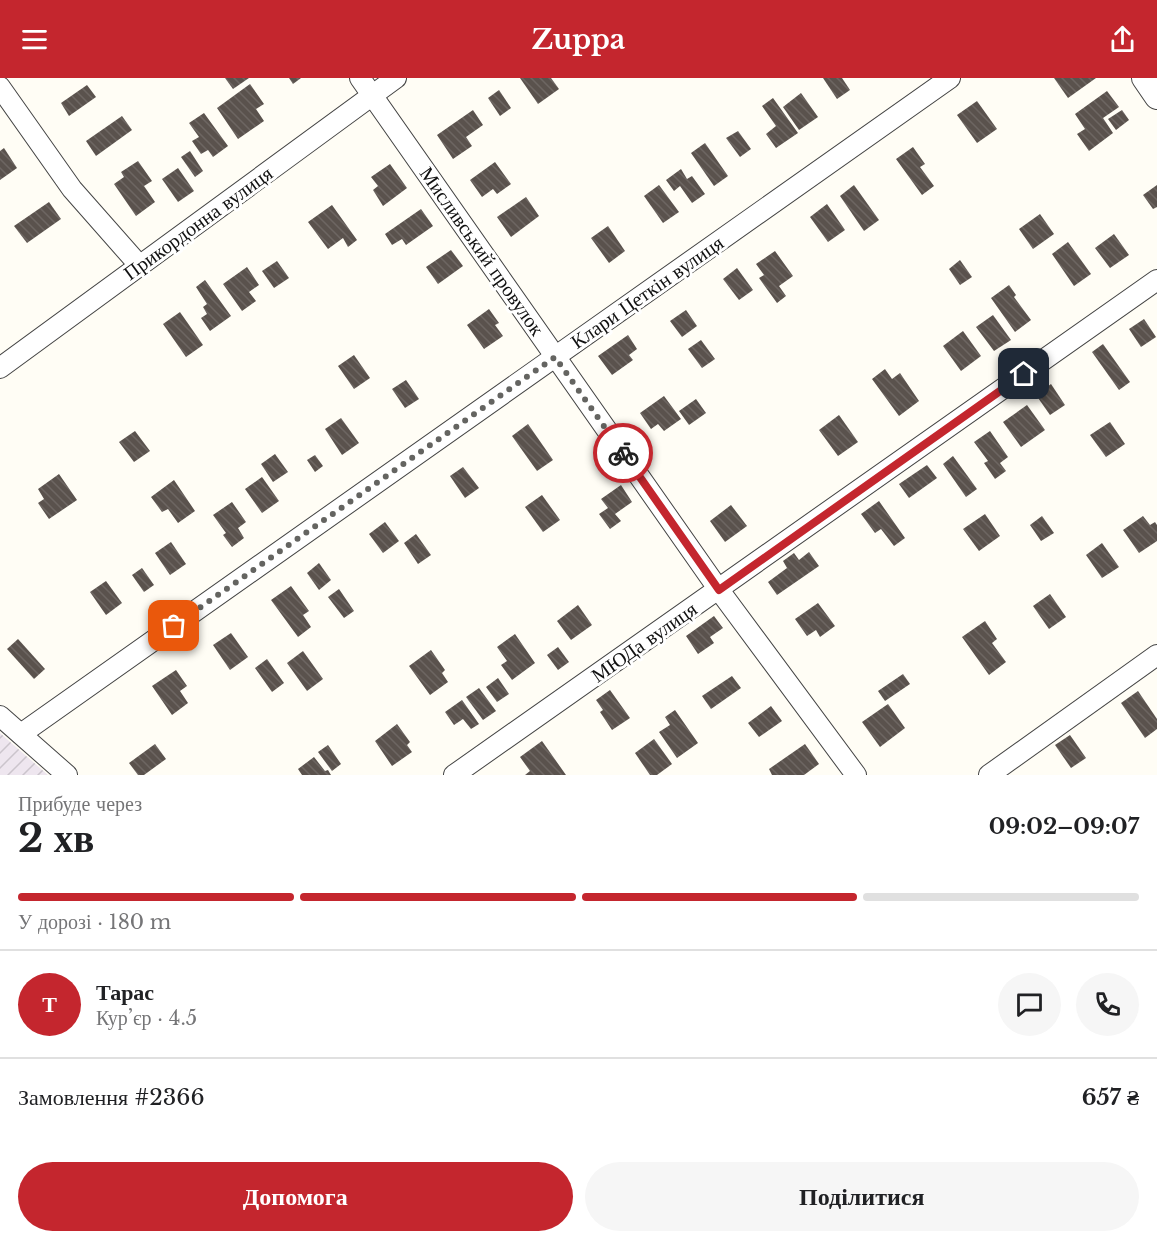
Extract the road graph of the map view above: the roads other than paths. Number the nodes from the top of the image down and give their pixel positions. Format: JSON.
{"nodes":[{"id":1,"x":360,"y":78,"type":"edge"},
{"id":2,"x":396,"y":78,"type":"edge"},
{"id":3,"x":950,"y":78,"type":"edge"},
{"id":4,"x":1144,"y":78,"type":"edge"},
{"id":5,"x":0,"y":87,"type":"edge"},
{"id":6,"x":372,"y":95,"type":"junction"},
{"id":7,"x":1157,"y":97,"type":"edge"},
{"id":8,"x":140,"y":265,"type":"junction"},
{"id":9,"x":1157,"y":280,"type":"edge"},
{"id":10,"x":555,"y":357,"type":"junction"},
{"id":11,"x":0,"y":368,"type":"edge"},
{"id":12,"x":719,"y":590,"type":"junction"},
{"id":13,"x":1157,"y":655,"type":"edge"},
{"id":14,"x":0,"y":716,"type":"edge"},
{"id":15,"x":21,"y":734,"type":"junction"},
{"id":16,"x":68,"y":775,"type":"edge"},
{"id":17,"x":454,"y":775,"type":"edge"},
{"id":18,"x":856,"y":775,"type":"edge"},
{"id":19,"x":989,"y":775,"type":"edge"}],
"edges":[{"from":1,"to":6,"type":"street","name":"Мисливський провулок"},
{"from":2,"to":6,"type":"street","name":"Прикордонна вулиця"},
{"from":3,"to":10,"type":"street","name":"Клари Цеткін вулиця"},
{"from":4,"to":7,"type":"street"},
{"from":5,"to":8,"type":"street"},
{"from":6,"to":8,"type":"street","name":"Прикордонна вулиця"},
{"from":6,"to":10,"type":"street","name":"Мисливський провулок"},
{"from":8,"to":11,"type":"street","name":"Прикордонна вулиця"},
{"from":9,"to":12,"type":"street","name":"МЮДа вулиця"},
{"from":10,"to":12,"type":"street","name":"Мисливський провулок"},
{"from":10,"to":15,"type":"street","name":"Клари Цеткін вулиця"},
{"from":12,"to":17,"type":"street","name":"МЮДа вулиця"},
{"from":12,"to":18,"type":"street","name":"Мисливський провулок"},
{"from":13,"to":19,"type":"street"},
{"from":14,"to":15,"type":"street"},
{"from":15,"to":16,"type":"street"}]}
